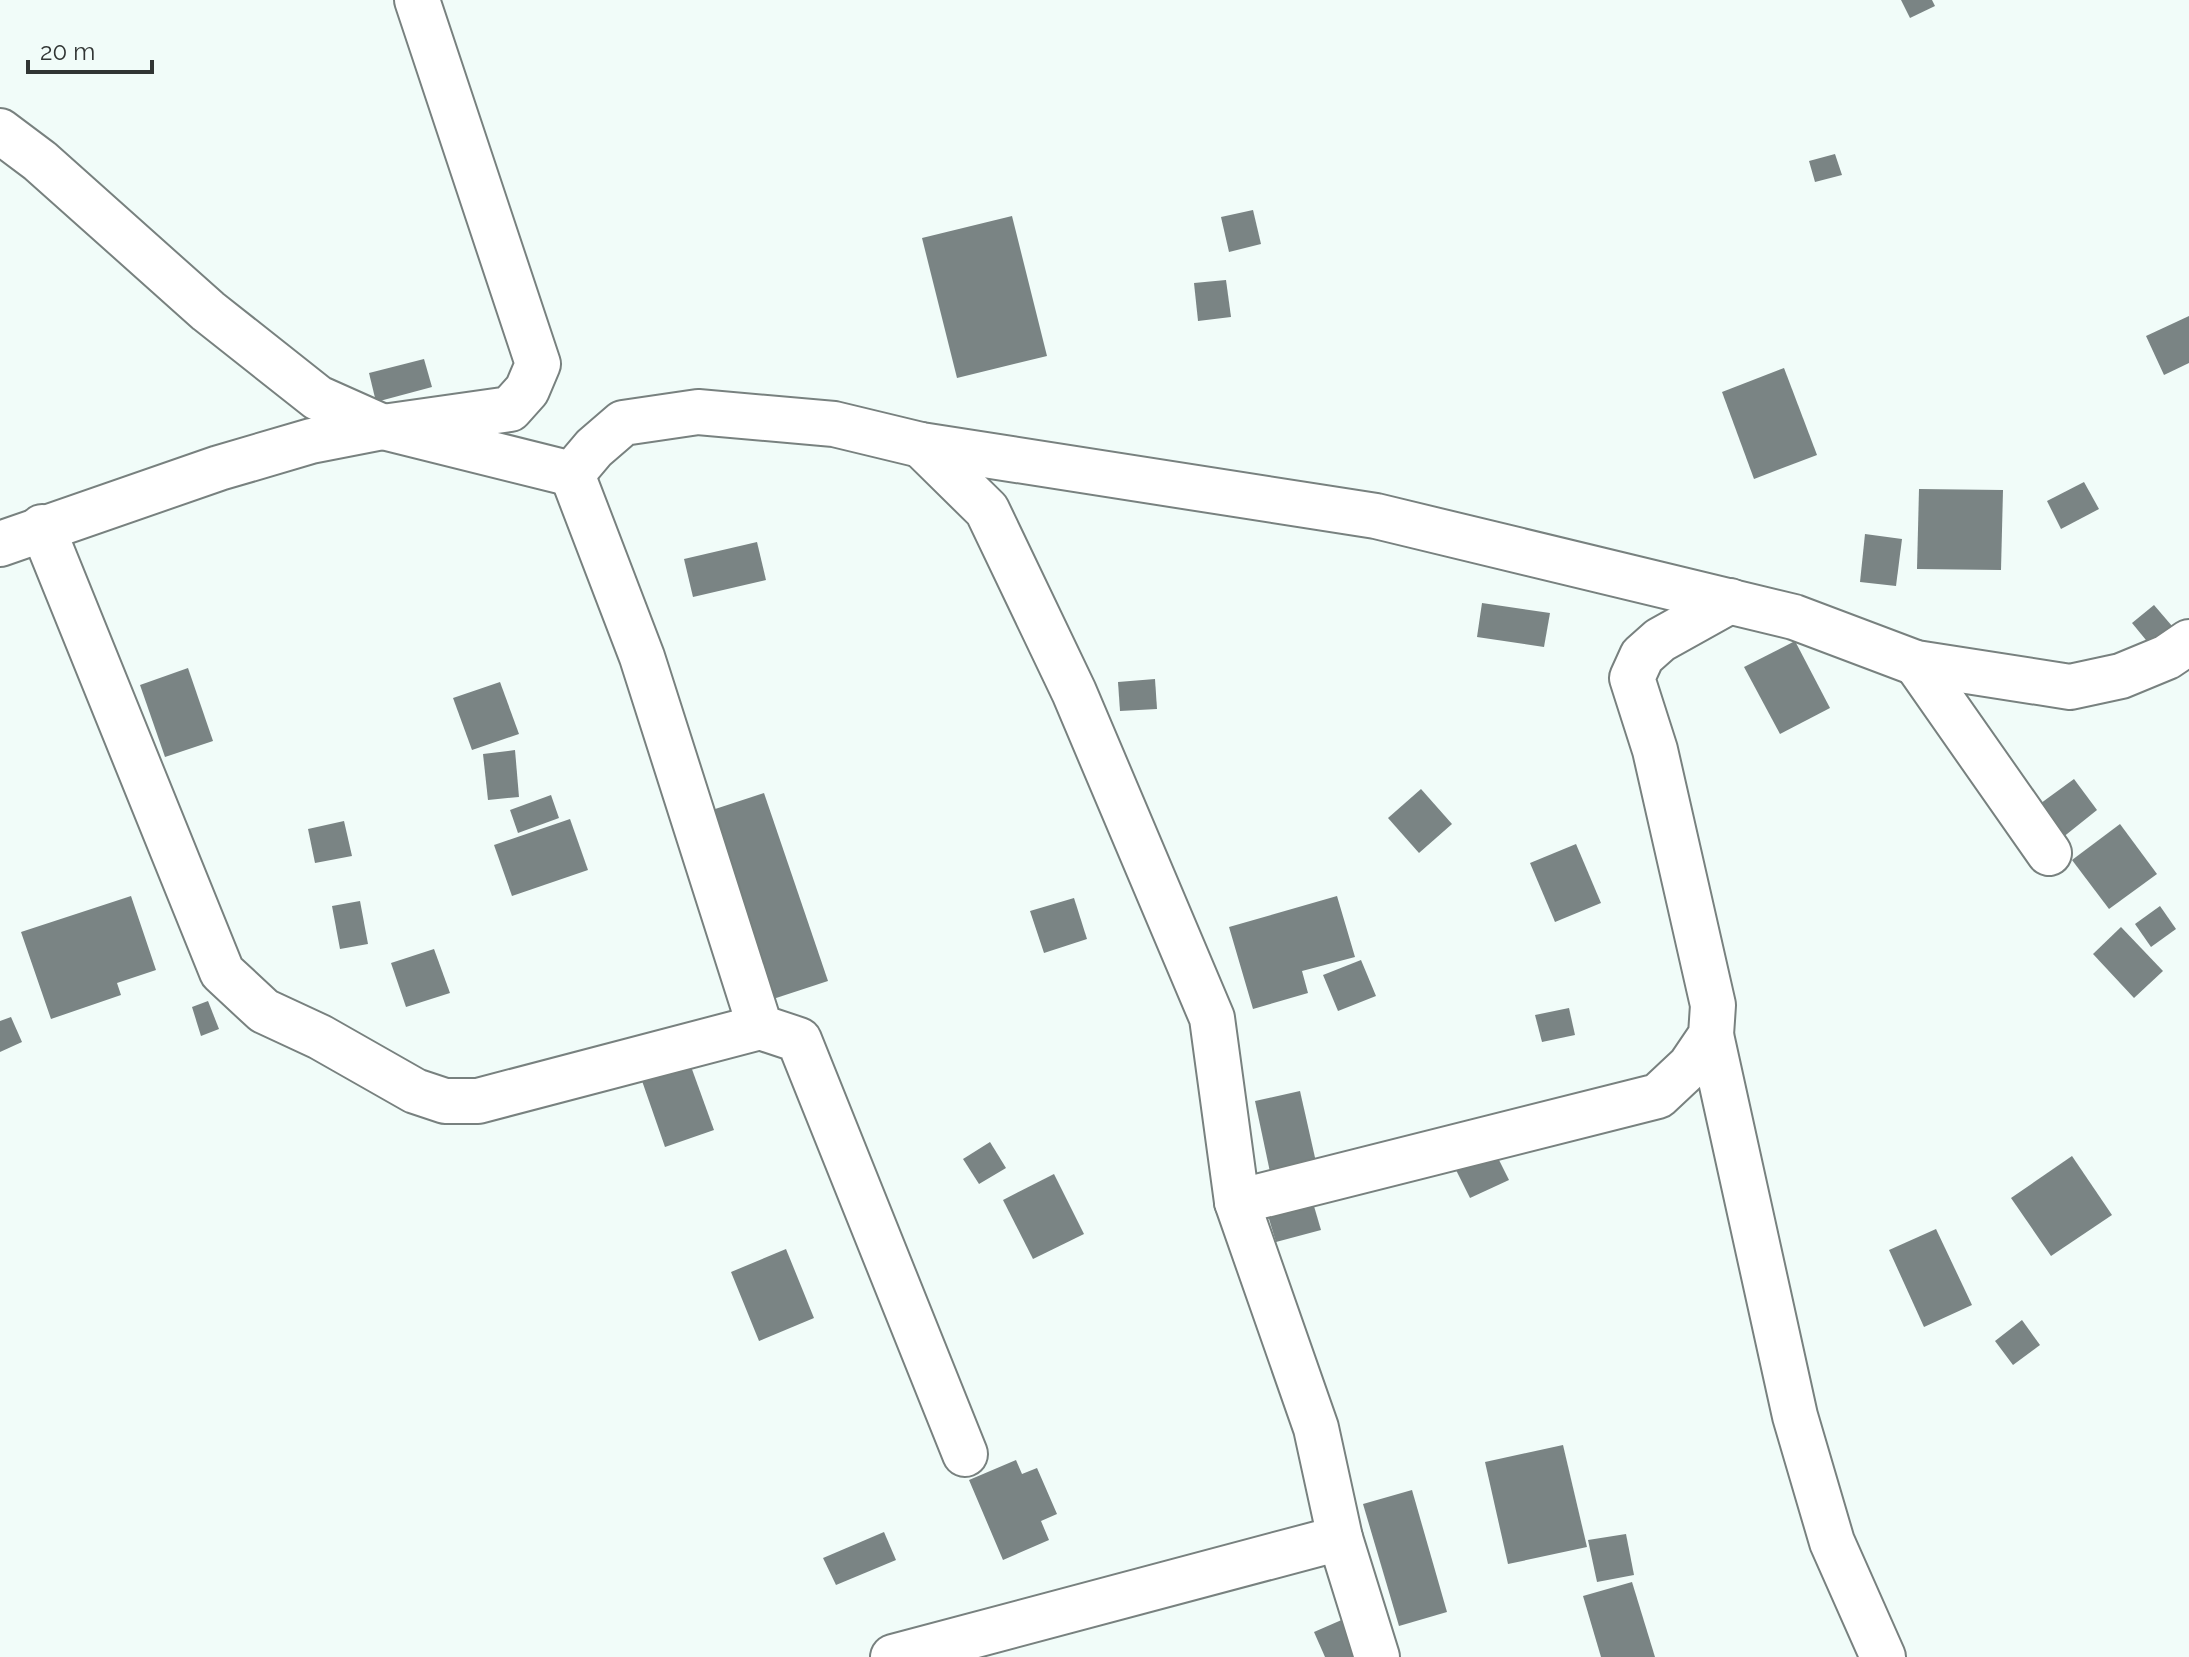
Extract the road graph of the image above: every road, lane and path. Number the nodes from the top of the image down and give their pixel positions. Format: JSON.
{"nodes":[{"id":1,"x":417,"y":0,"type":"edge"},
{"id":2,"x":0,"y":131,"type":"edge"},
{"id":3,"x":383,"y":427,"type":"junction"},
{"id":4,"x":921,"y":445,"type":"junction"},
{"id":5,"x":572,"y":474,"type":"junction"},
{"id":6,"x":42,"y":527,"type":"junction"},
{"id":7,"x":0,"y":544,"type":"edge"},
{"id":8,"x":1730,"y":601,"type":"junction"},
{"id":9,"x":2189,"y":642,"type":"edge"},
{"id":10,"x":1916,"y":663,"type":"junction"},
{"id":11,"x":2049,"y":853,"type":"dead end"},
{"id":12,"x":760,"y":1027,"type":"junction"},
{"id":13,"x":1711,"y":1035,"type":"junction"},
{"id":14,"x":1237,"y":1202,"type":"junction"},
{"id":15,"x":965,"y":1454,"type":"dead end"},
{"id":16,"x":1340,"y":1538,"type":"junction"},
{"id":17,"x":893,"y":1657,"type":"edge"},
{"id":18,"x":1377,"y":1657,"type":"edge"},
{"id":19,"x":1883,"y":1657,"type":"edge"}],
"edges":[{"from":1,"to":3,"type":"street"},
{"from":2,"to":3,"type":"street"},
{"from":3,"to":5,"type":"street"},
{"from":3,"to":6,"type":"street"},
{"from":4,"to":5,"type":"street"},
{"from":4,"to":8,"type":"street"},
{"from":4,"to":14,"type":"street"},
{"from":5,"to":12,"type":"street"},
{"from":6,"to":7,"type":"street"},
{"from":6,"to":12,"type":"street"},
{"from":8,"to":10,"type":"street"},
{"from":8,"to":13,"type":"street"},
{"from":9,"to":10,"type":"street"},
{"from":10,"to":11,"type":"street"},
{"from":12,"to":15,"type":"street"},
{"from":13,"to":14,"type":"street"},
{"from":13,"to":19,"type":"street"},
{"from":14,"to":16,"type":"street"},
{"from":16,"to":17,"type":"street"},
{"from":16,"to":18,"type":"street"}]}
